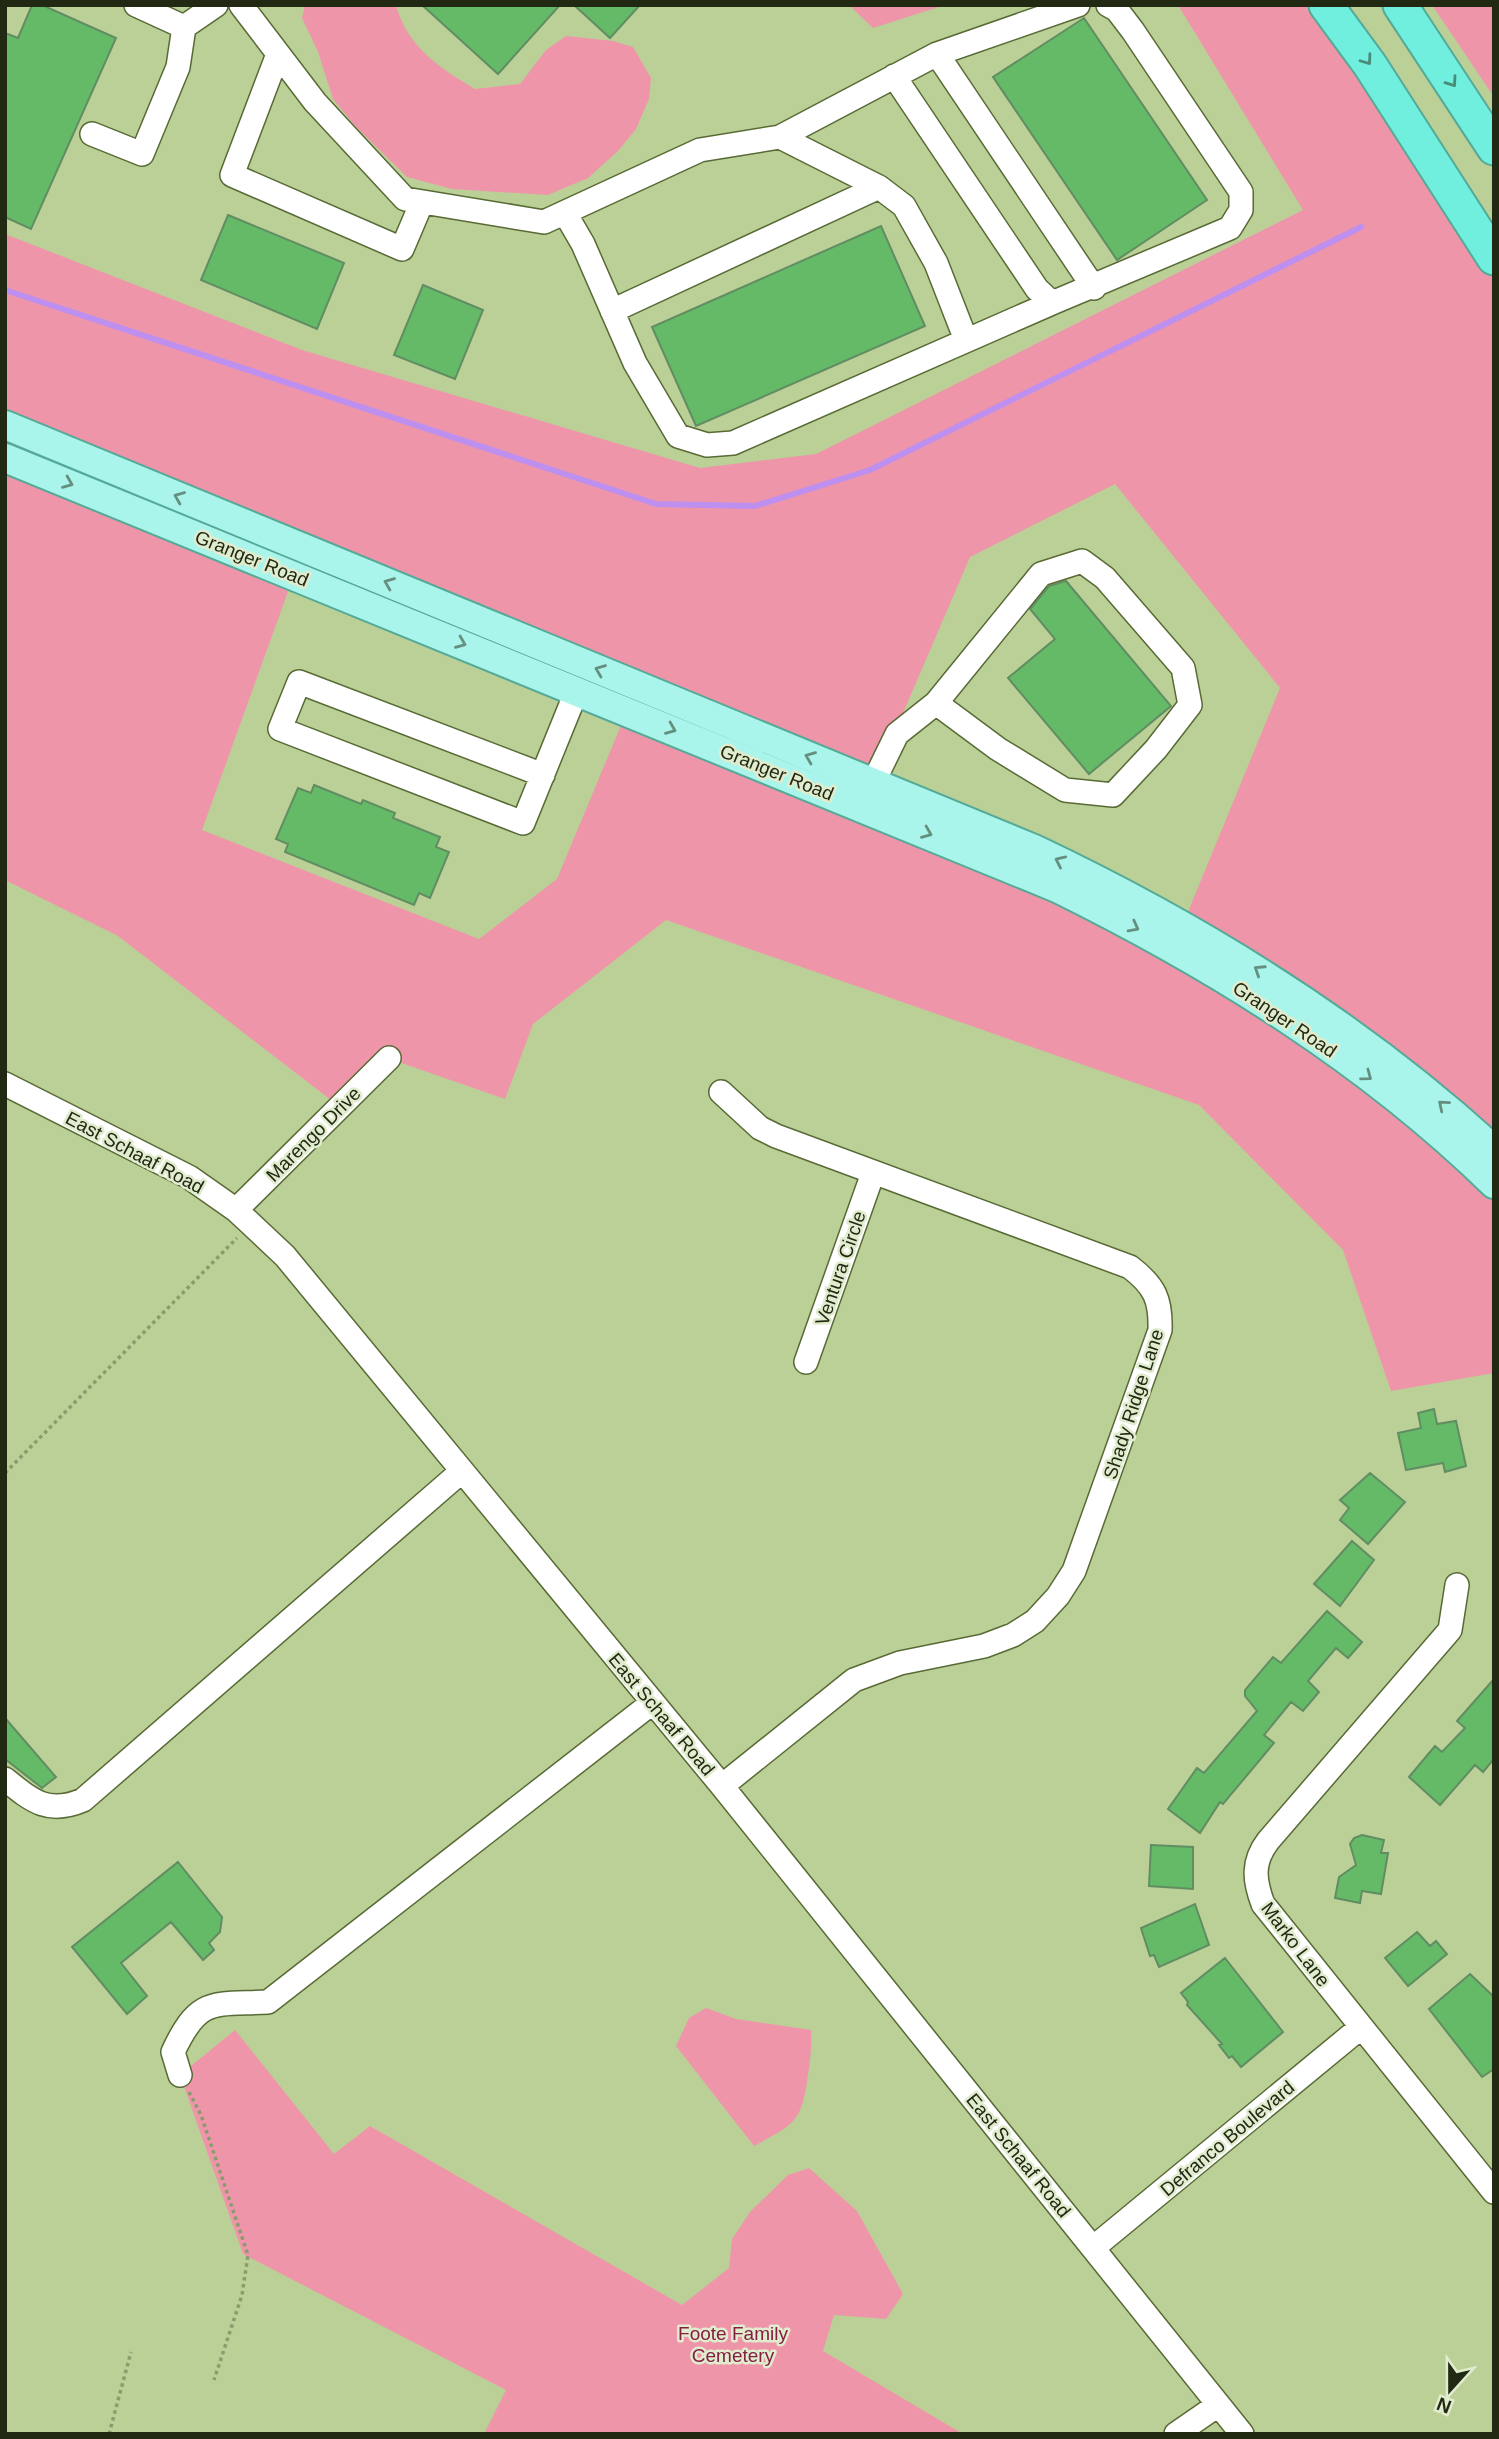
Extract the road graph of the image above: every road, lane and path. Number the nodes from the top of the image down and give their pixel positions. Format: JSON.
{"nodes":[{"id":1,"x":136,"y":5,"type":"edge"},
{"id":2,"x":216,"y":5,"type":"edge"},
{"id":3,"x":241,"y":5,"type":"edge"},
{"id":4,"x":1078,"y":5,"type":"edge"},
{"id":5,"x":1108,"y":5,"type":"edge"},
{"id":6,"x":1326,"y":5,"type":"edge"},
{"id":7,"x":1400,"y":5,"type":"edge"},
{"id":8,"x":184,"y":27,"type":"junction"},
{"id":9,"x":278,"y":54,"type":"junction"},
{"id":10,"x":937,"y":54,"type":"junction"},
{"id":11,"x":894,"y":76,"type":"junction"},
{"id":12,"x":92,"y":134,"type":"dead end"},
{"id":13,"x":780,"y":137,"type":"junction"},
{"id":14,"x":1494,"y":148,"type":"edge"},
{"id":15,"x":879,"y":187,"type":"junction"},
{"id":16,"x":422,"y":202,"type":"junction"},
{"id":17,"x":565,"y":213,"type":"junction"},
{"id":18,"x":1494,"y":258,"type":"edge"},
{"id":19,"x":1094,"y":288,"type":"junction"},
{"id":20,"x":1052,"y":303,"type":"junction"},
{"id":21,"x":612,"y":311,"type":"junction"},
{"id":22,"x":966,"y":340,"type":"junction"},
{"id":23,"x":5,"y":425,"type":"edge"},
{"id":24,"x":5,"y":458,"type":"edge"},
{"id":25,"x":577,"y":690,"type":"junction"},
{"id":26,"x":936,"y":703,"type":"junction"},
{"id":27,"x":543,"y":775,"type":"junction"},
{"id":28,"x":869,"y":795,"type":"junction"},
{"id":29,"x":390,"y":1058,"type":"dead end"},
{"id":30,"x":5,"y":1084,"type":"edge"},
{"id":31,"x":721,"y":1091,"type":"dead end"},
{"id":32,"x":1494,"y":1150,"type":"edge"},
{"id":33,"x":873,"y":1173,"type":"junction"},
{"id":34,"x":1494,"y":1184,"type":"edge"},
{"id":35,"x":243,"y":1217,"type":"junction"},
{"id":36,"x":806,"y":1362,"type":"dead end"},
{"id":37,"x":462,"y":1471,"type":"junction"},
{"id":38,"x":5,"y":1473,"type":"edge"},
{"id":39,"x":1457,"y":1585,"type":"dead end"},
{"id":40,"x":652,"y":1703,"type":"junction"},
{"id":41,"x":5,"y":1779,"type":"edge"},
{"id":42,"x":722,"y":1786,"type":"junction"},
{"id":43,"x":1360,"y":2028,"type":"junction"},
{"id":44,"x":180,"y":2075,"type":"joint"},
{"id":45,"x":1494,"y":2192,"type":"edge"},
{"id":46,"x":1093,"y":2248,"type":"junction"},
{"id":47,"x":131,"y":2352,"type":"dead end"},
{"id":48,"x":214,"y":2380,"type":"dead end"},
{"id":49,"x":1218,"y":2405,"type":"junction"},
{"id":50,"x":109,"y":2434,"type":"edge"},
{"id":51,"x":1176,"y":2434,"type":"edge"},
{"id":52,"x":1242,"y":2434,"type":"edge"}],
"edges":[{"from":1,"to":8,"type":"street"},
{"from":2,"to":8,"type":"street"},
{"from":3,"to":9,"type":"street"},
{"from":4,"to":10,"type":"street"},
{"from":5,"to":19,"type":"street"},
{"from":6,"to":18,"type":"highway","one_way":true},
{"from":7,"to":14,"type":"highway","one_way":true},
{"from":8,"to":12,"type":"street"},
{"from":9,"to":16,"type":"street"},
{"from":9,"to":16,"type":"street"},
{"from":10,"to":11,"type":"street"},
{"from":10,"to":19,"type":"street"},
{"from":11,"to":13,"type":"street"},
{"from":11,"to":20,"type":"street"},
{"from":13,"to":15,"type":"street"},
{"from":13,"to":17,"type":"street"},
{"from":15,"to":21,"type":"street"},
{"from":15,"to":22,"type":"street"},
{"from":16,"to":17,"type":"street"},
{"from":17,"to":21,"type":"street"},
{"from":19,"to":20,"type":"street"},
{"from":20,"to":22,"type":"street"},
{"from":21,"to":22,"type":"street"},
{"from":28,"to":23,"type":"main road","name":"Granger Road","one_way":true},
{"from":24,"to":25,"type":"main road","name":"Granger Road","one_way":true},
{"from":25,"to":27,"type":"street"},
{"from":25,"to":28,"type":"main road","name":"Granger Road","one_way":true},
{"from":26,"to":26,"type":"street"},
{"from":26,"to":28,"type":"street"},
{"from":27,"to":27,"type":"street"},
{"from":32,"to":28,"type":"main road","name":"Granger Road","one_way":true},
{"from":28,"to":34,"type":"main road","name":"Granger Road","one_way":true},
{"from":29,"to":35,"type":"street","name":"Marengo Drive"},
{"from":30,"to":35,"type":"street","name":"East Schaaf Road"},
{"from":31,"to":33,"type":"street","name":"Shady Ridge Lane"},
{"from":33,"to":36,"type":"street","name":"Ventura Circle"},
{"from":33,"to":42,"type":"street","name":"Shady Ridge Lane"},
{"from":35,"to":37,"type":"street","name":"East Schaaf Road"},
{"from":35,"to":38,"type":"path"},
{"from":37,"to":40,"type":"street","name":"East Schaaf Road"},
{"from":37,"to":41,"type":"street"},
{"from":39,"to":43,"type":"street","name":"Marko Lane"},
{"from":40,"to":42,"type":"street","name":"East Schaaf Road"},
{"from":40,"to":44,"type":"street"},
{"from":42,"to":46,"type":"street","name":"East Schaaf Road"},
{"from":43,"to":45,"type":"street","name":"Marko Lane"},
{"from":43,"to":46,"type":"street","name":"Defranco Boulevard"},
{"from":44,"to":48,"type":"path"},
{"from":46,"to":49,"type":"street","name":"East Schaaf Road"},
{"from":47,"to":50,"type":"path"},
{"from":49,"to":51,"type":"street"},
{"from":49,"to":52,"type":"street","name":"East Schaaf Road"}]}
